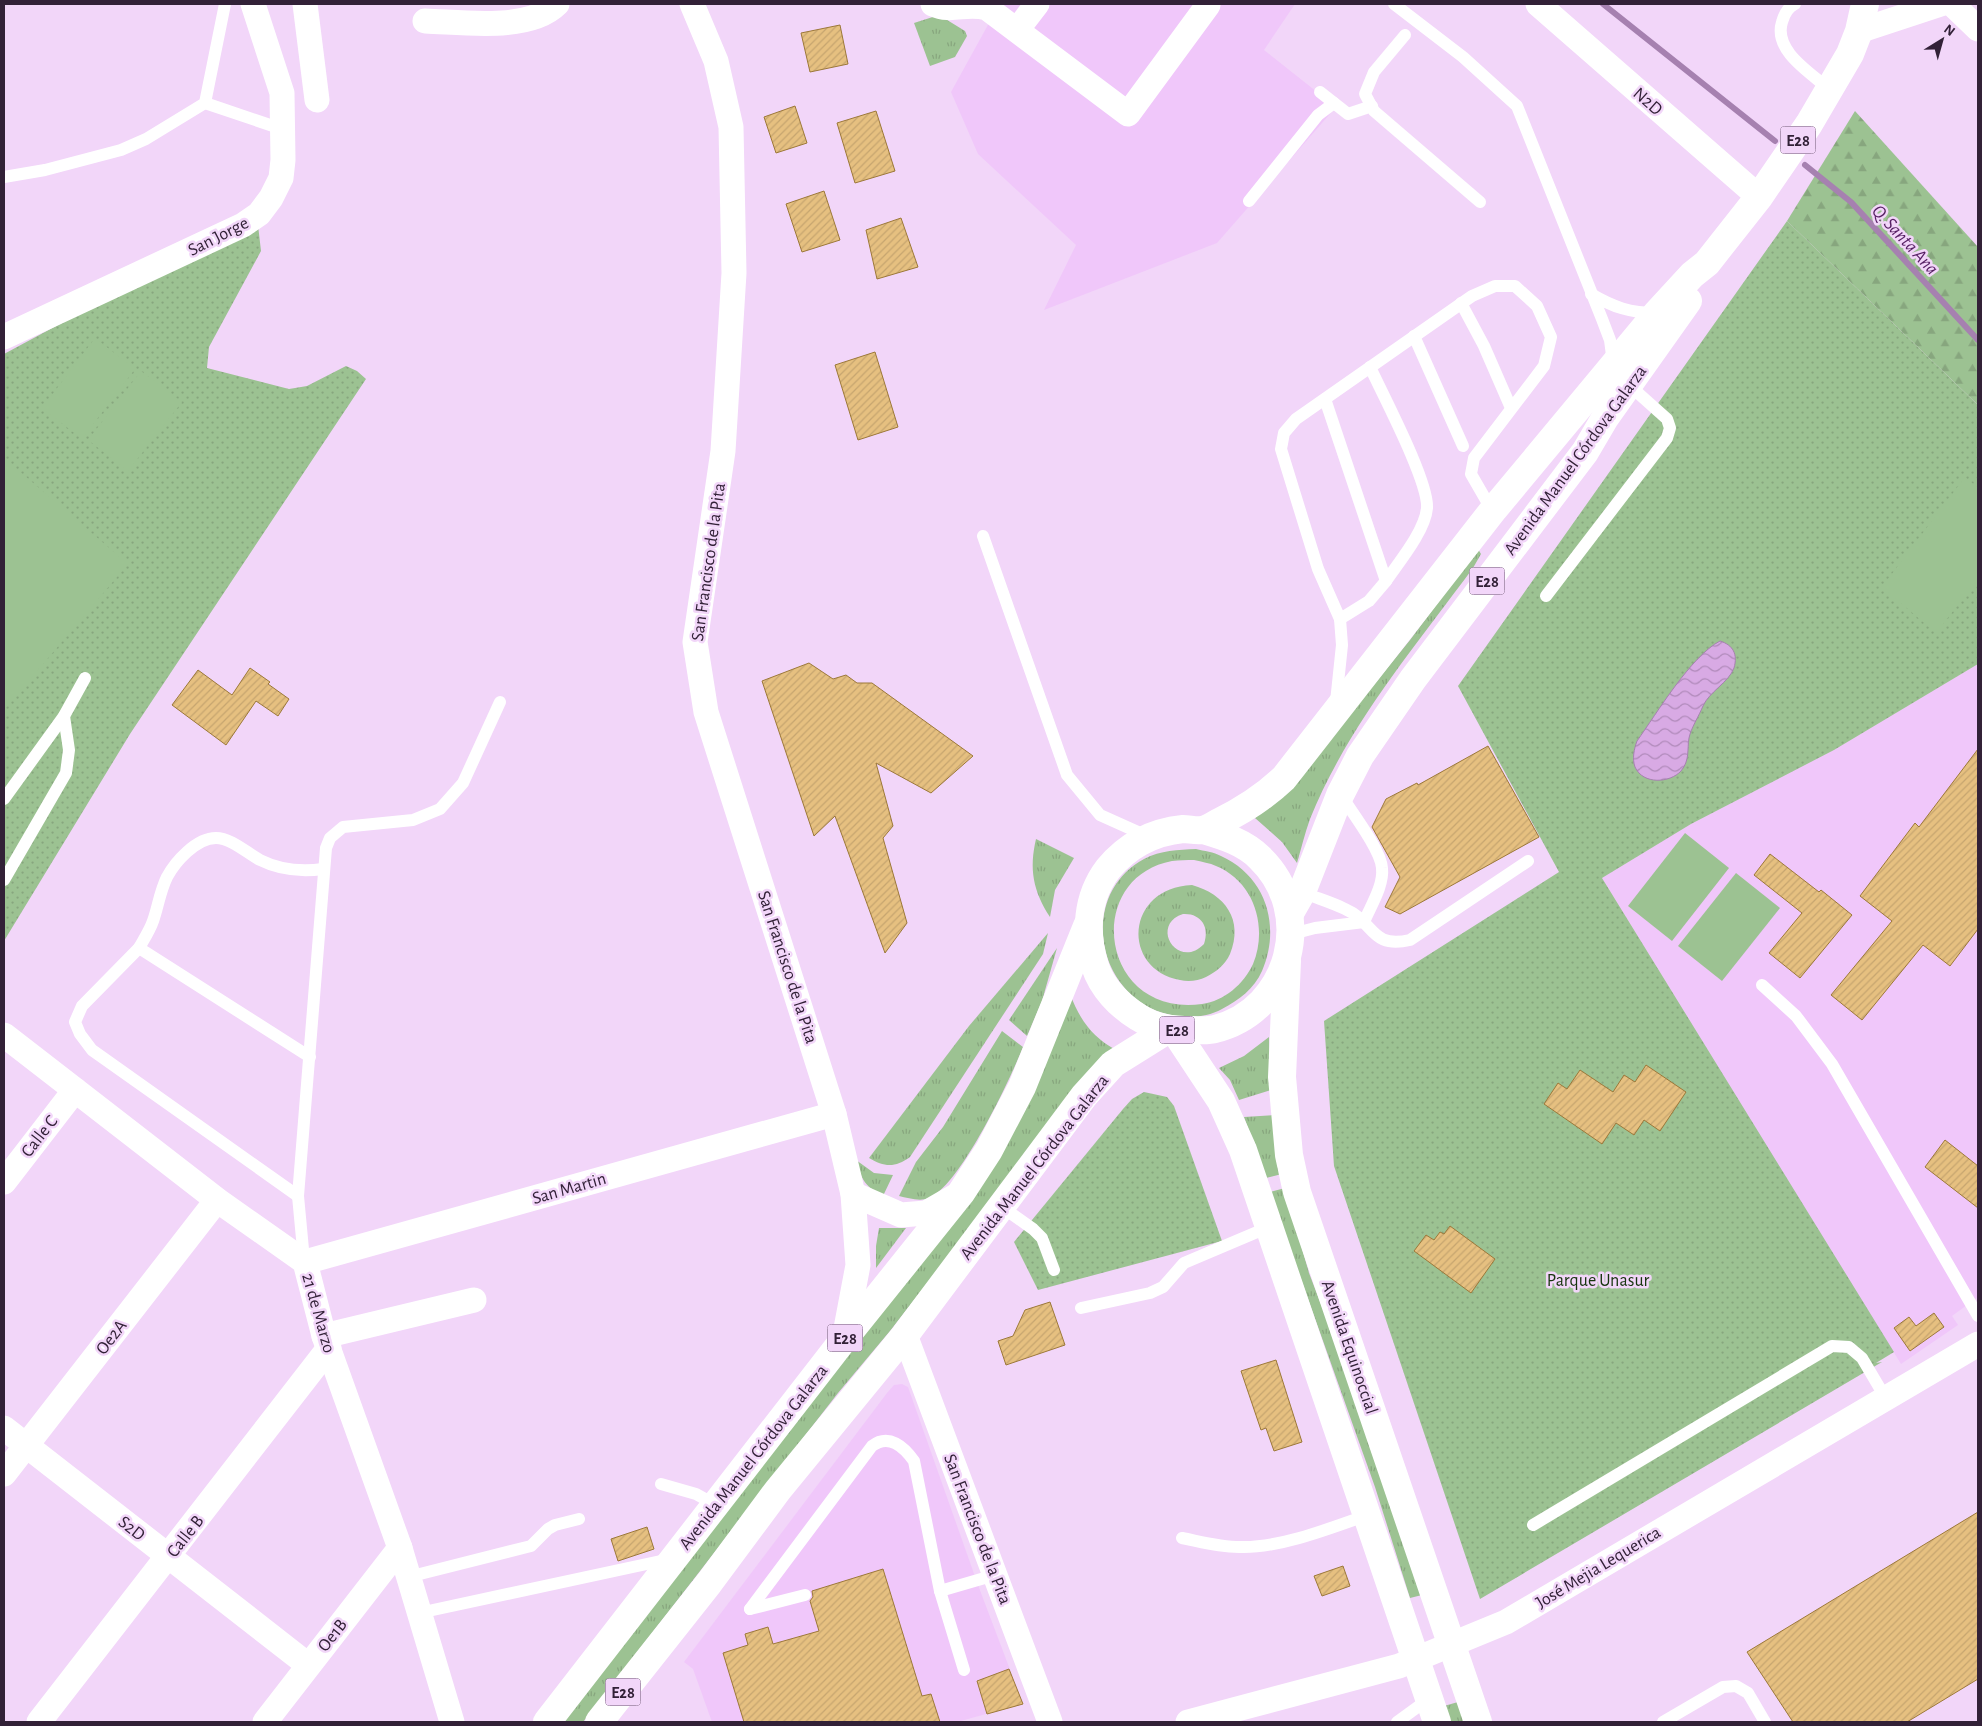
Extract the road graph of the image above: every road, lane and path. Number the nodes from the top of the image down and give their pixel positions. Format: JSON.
{"nodes":[{"id":1,"x":225,"y":4,"type":"edge"},
{"id":2,"x":252,"y":4,"type":"edge"},
{"id":3,"x":305,"y":4,"type":"edge"},
{"id":4,"x":557,"y":4,"type":"edge"},
{"id":5,"x":692,"y":4,"type":"edge"},
{"id":6,"x":933,"y":4,"type":"edge"},
{"id":7,"x":1037,"y":4,"type":"edge"},
{"id":8,"x":1206,"y":4,"type":"edge"},
{"id":9,"x":1394,"y":4,"type":"edge"},
{"id":10,"x":1538,"y":4,"type":"edge"},
{"id":11,"x":1795,"y":4,"type":"edge"},
{"id":12,"x":1866,"y":4,"type":"edge"},
{"id":13,"x":1941,"y":4,"type":"edge"},
{"id":14,"x":1952,"y":4,"type":"edge"},
{"id":15,"x":425,"y":21,"type":"dead end"},
{"id":16,"x":1978,"y":29,"type":"edge"},
{"id":17,"x":1017,"y":30,"type":"junction"},
{"id":18,"x":1859,"y":32,"type":"junction"},
{"id":19,"x":1405,"y":36,"type":"dead end"},
{"id":20,"x":1830,"y":89,"type":"junction"},
{"id":21,"x":1320,"y":92,"type":"dead end"},
{"id":22,"x":317,"y":100,"type":"dead end"},
{"id":23,"x":205,"y":103,"type":"junction"},
{"id":24,"x":1334,"y":103,"type":"junction"},
{"id":25,"x":1372,"y":106,"type":"junction"},
{"id":26,"x":282,"y":129,"type":"junction"},
{"id":27,"x":4,"y":177,"type":"edge"},
{"id":28,"x":1759,"y":197,"type":"junction"},
{"id":29,"x":1249,"y":201,"type":"dead end"},
{"id":30,"x":1480,"y":202,"type":"dead end"},
{"id":31,"x":1707,"y":263,"type":"junction"},
{"id":32,"x":1591,"y":294,"type":"junction"},
{"id":33,"x":1461,"y":303,"type":"junction"},
{"id":34,"x":1657,"y":313,"type":"junction"},
{"id":35,"x":1414,"y":336,"type":"junction"},
{"id":36,"x":4,"y":337,"type":"edge"},
{"id":37,"x":1370,"y":367,"type":"junction"},
{"id":38,"x":1621,"y":375,"type":"junction"},
{"id":39,"x":1324,"y":398,"type":"junction"},
{"id":40,"x":1511,"y":408,"type":"junction"},
{"id":41,"x":1462,"y":446,"type":"dead end"},
{"id":42,"x":1487,"y":520,"type":"junction"},
{"id":43,"x":983,"y":536,"type":"dead end"},
{"id":44,"x":1508,"y":552,"type":"junction"},
{"id":45,"x":1386,"y":581,"type":"junction"},
{"id":46,"x":1546,"y":596,"type":"dead end"},
{"id":47,"x":1340,"y":619,"type":"junction"},
{"id":48,"x":85,"y":678,"type":"dead end"},
{"id":49,"x":500,"y":702,"type":"dead end"},
{"id":50,"x":1333,"y":714,"type":"junction"},
{"id":51,"x":64,"y":716,"type":"junction"},
{"id":52,"x":1340,"y":795,"type":"junction"},
{"id":53,"x":4,"y":799,"type":"edge"},
{"id":54,"x":1203,"y":830,"type":"junction"},
{"id":55,"x":1149,"y":837,"type":"junction"},
{"id":56,"x":1528,"y":861,"type":"dead end"},
{"id":57,"x":323,"y":869,"type":"junction"},
{"id":58,"x":4,"y":880,"type":"edge"},
{"id":59,"x":1295,"y":913,"type":"junction"},
{"id":60,"x":1364,"y":922,"type":"junction"},
{"id":61,"x":1088,"y":923,"type":"junction"},
{"id":62,"x":139,"y":948,"type":"junction"},
{"id":63,"x":1287,"y":961,"type":"junction"},
{"id":64,"x":1762,"y":985,"type":"dead end"},
{"id":65,"x":1172,"y":1030,"type":"junction"},
{"id":66,"x":4,"y":1035,"type":"edge"},
{"id":67,"x":310,"y":1057,"type":"junction"},
{"id":68,"x":75,"y":1090,"type":"junction"},
{"id":69,"x":834,"y":1114,"type":"junction"},
{"id":70,"x":4,"y":1182,"type":"edge"},
{"id":71,"x":961,"y":1193,"type":"junction"},
{"id":72,"x":853,"y":1194,"type":"junction"},
{"id":73,"x":298,"y":1196,"type":"junction"},
{"id":74,"x":217,"y":1200,"type":"junction"},
{"id":75,"x":1002,"y":1207,"type":"junction"},
{"id":76,"x":1269,"y":1227,"type":"junction"},
{"id":77,"x":305,"y":1262,"type":"junction"},
{"id":78,"x":1054,"y":1270,"type":"dead end"},
{"id":79,"x":474,"y":1300,"type":"dead end"},
{"id":80,"x":1081,"y":1308,"type":"dead end"},
{"id":81,"x":1978,"y":1316,"type":"edge"},
{"id":82,"x":905,"y":1335,"type":"junction"},
{"id":83,"x":844,"y":1339,"type":"junction"},
{"id":84,"x":327,"y":1342,"type":"junction"},
{"id":85,"x":1978,"y":1344,"type":"edge"},
{"id":86,"x":1885,"y":1397,"type":"junction"},
{"id":87,"x":4,"y":1428,"type":"edge"},
{"id":88,"x":26,"y":1446,"type":"junction"},
{"id":89,"x":4,"y":1474,"type":"edge"},
{"id":90,"x":661,"y":1484,"type":"dead end"},
{"id":91,"x":716,"y":1505,"type":"junction"},
{"id":92,"x":1368,"y":1516,"type":"junction"},
{"id":93,"x":579,"y":1519,"type":"dead end"},
{"id":94,"x":1533,"y":1525,"type":"dead end"},
{"id":95,"x":1182,"y":1538,"type":"dead end"},
{"id":96,"x":400,"y":1548,"type":"junction"},
{"id":97,"x":168,"y":1557,"type":"junction"},
{"id":98,"x":675,"y":1558,"type":"junction"},
{"id":99,"x":995,"y":1575,"type":"junction"},
{"id":100,"x":408,"y":1577,"type":"junction"},
{"id":101,"x":940,"y":1591,"type":"junction"},
{"id":102,"x":805,"y":1595,"type":"dead end"},
{"id":103,"x":419,"y":1612,"type":"junction"},
{"id":104,"x":1452,"y":1644,"type":"junction"},
{"id":105,"x":1416,"y":1659,"type":"junction"},
{"id":106,"x":308,"y":1665,"type":"junction"},
{"id":107,"x":964,"y":1670,"type":"dead end"},
{"id":108,"x":1434,"y":1710,"type":"edge"},
{"id":109,"x":39,"y":1722,"type":"edge"},
{"id":110,"x":264,"y":1722,"type":"edge"},
{"id":111,"x":452,"y":1722,"type":"edge"},
{"id":112,"x":547,"y":1722,"type":"edge"},
{"id":113,"x":599,"y":1722,"type":"edge"},
{"id":114,"x":1050,"y":1722,"type":"edge"},
{"id":115,"x":1188,"y":1722,"type":"edge"},
{"id":116,"x":1397,"y":1722,"type":"edge"},
{"id":117,"x":1478,"y":1722,"type":"edge"},
{"id":118,"x":1664,"y":1722,"type":"edge"},
{"id":119,"x":1765,"y":1722,"type":"edge"}],
"edges":[{"from":1,"to":23,"type":"lane"},
{"from":2,"to":26,"type":"street","name":"San Jorge"},
{"from":3,"to":22,"type":"street"},
{"from":4,"to":15,"type":"street"},
{"from":5,"to":69,"type":"street","name":"San Francisco de la Pita"},
{"from":6,"to":17,"type":"street"},
{"from":7,"to":17,"type":"street"},
{"from":8,"to":17,"type":"street"},
{"from":9,"to":32,"type":"lane"},
{"from":10,"to":28,"type":"street","name":"N2D"},
{"from":11,"to":20,"type":"lane"},
{"from":12,"to":18,"type":"main road","name":"Avenida Manuel Córdova Galarza","number":"E28"},
{"from":13,"to":18,"type":"street"},
{"from":14,"to":16,"type":"street"},
{"from":18,"to":20,"type":"main road","name":"Avenida Manuel Córdova Galarza","number":"E28"},
{"from":19,"to":25,"type":"lane"},
{"from":20,"to":28,"type":"main road","name":"Avenida Manuel Córdova Galarza","number":"E28"},
{"from":21,"to":24,"type":"lane"},
{"from":23,"to":26,"type":"lane"},
{"from":23,"to":27,"type":"lane"},
{"from":24,"to":25,"type":"lane"},
{"from":24,"to":29,"type":"lane"},
{"from":25,"to":30,"type":"lane"},
{"from":26,"to":36,"type":"street","name":"San Jorge"},
{"from":28,"to":31,"type":"main road","name":"Avenida Manuel Córdova Galarza","number":"E28"},
{"from":31,"to":34,"type":"main road","name":"Avenida Manuel Córdova Galarza","number":"E28"},
{"from":31,"to":38,"type":"main road","name":"Avenida Manuel Córdova Galarza","number":"E28"},
{"from":32,"to":34,"type":"lane"},
{"from":32,"to":38,"type":"lane"},
{"from":33,"to":35,"type":"lane"},
{"from":33,"to":40,"type":"lane"},
{"from":33,"to":40,"type":"lane"},
{"from":34,"to":38,"type":"main road","name":"Avenida Manuel Córdova Galarza","number":"E28"},
{"from":35,"to":37,"type":"lane"},
{"from":35,"to":41,"type":"lane"},
{"from":37,"to":39,"type":"lane"},
{"from":37,"to":45,"type":"lane"},
{"from":38,"to":42,"type":"main road","name":"Avenida Manuel Córdova Galarza","number":"E28"},
{"from":38,"to":44,"type":"main road","name":"Avenida Manuel Córdova Galarza","number":"E28"},
{"from":38,"to":46,"type":"lane"},
{"from":39,"to":45,"type":"lane"},
{"from":39,"to":47,"type":"lane"},
{"from":40,"to":42,"type":"lane"},
{"from":42,"to":44,"type":"main road"},
{"from":42,"to":50,"type":"main road","name":"Avenida Manuel Córdova Galarza","number":"E28"},
{"from":43,"to":55,"type":"lane"},
{"from":44,"to":52,"type":"main road","name":"Avenida Manuel Córdova Galarza","number":"E28"},
{"from":45,"to":47,"type":"lane"},
{"from":47,"to":50,"type":"lane"},
{"from":48,"to":51,"type":"lane"},
{"from":49,"to":57,"type":"lane"},
{"from":50,"to":54,"type":"main road","name":"Avenida Manuel Córdova Galarza","number":"E28"},
{"from":51,"to":53,"type":"lane"},
{"from":51,"to":58,"type":"lane"},
{"from":52,"to":59,"type":"main road","name":"Avenida Manuel Córdova Galarza","number":"E28"},
{"from":52,"to":60,"type":"lane"},
{"from":54,"to":55,"type":"main road","number":"E28"},
{"from":54,"to":59,"type":"main road","number":"E28"},
{"from":55,"to":61,"type":"main road","number":"E28"},
{"from":56,"to":60,"type":"lane"},
{"from":57,"to":62,"type":"lane"},
{"from":57,"to":67,"type":"lane"},
{"from":59,"to":60,"type":"lane"},
{"from":59,"to":60,"type":"lane"},
{"from":59,"to":63,"type":"main road","number":"E28"},
{"from":61,"to":65,"type":"main road","number":"E28"},
{"from":61,"to":71,"type":"main road","name":"Avenida Manuel Córdova Galarza","number":"E28"},
{"from":62,"to":67,"type":"lane"},
{"from":62,"to":73,"type":"lane"},
{"from":63,"to":65,"type":"main road","number":"E28"},
{"from":63,"to":104,"type":"main road","name":"Avenida Equinoccial"},
{"from":64,"to":81,"type":"lane"},
{"from":65,"to":75,"type":"main road","name":"Avenida Manuel Córdova Galarza","number":"E28"},
{"from":65,"to":76,"type":"main road"},
{"from":66,"to":68,"type":"street","name":"21 de Marzo"},
{"from":67,"to":73,"type":"lane"},
{"from":68,"to":70,"type":"street","name":"Calle C"},
{"from":68,"to":74,"type":"street","name":"21 de Marzo"},
{"from":69,"to":72,"type":"street","name":"San Francisco de la Pita"},
{"from":69,"to":77,"type":"street","name":"San Martin"},
{"from":71,"to":72,"type":"street"},
{"from":71,"to":83,"type":"main road","name":"Avenida Manuel Córdova Galarza","number":"E28"},
{"from":72,"to":83,"type":"street","name":"San Francisco de la Pita"},
{"from":73,"to":77,"type":"lane"},
{"from":74,"to":77,"type":"street","name":"21 de Marzo"},
{"from":74,"to":88,"type":"street","name":"Oe2A"},
{"from":75,"to":78,"type":"lane"},
{"from":75,"to":82,"type":"main road","name":"Avenida Manuel Córdova Galarza","number":"E28"},
{"from":76,"to":80,"type":"lane"},
{"from":76,"to":92,"type":"main road"},
{"from":77,"to":84,"type":"street","name":"21 de Marzo"},
{"from":79,"to":84,"type":"street"},
{"from":82,"to":99,"type":"street","name":"San Francisco de la Pita"},
{"from":82,"to":113,"type":"main road","name":"Avenida Manuel Córdova Galarza","number":"E28"},
{"from":83,"to":91,"type":"main road","name":"Avenida Manuel Córdova Galarza","number":"E28"},
{"from":84,"to":96,"type":"street","name":"21 de Marzo"},
{"from":84,"to":97,"type":"street","name":"Calle B"},
{"from":85,"to":86,"type":"street","name":"José Mejia Lequerica"},
{"from":86,"to":94,"type":"lane"},
{"from":86,"to":104,"type":"street","name":"José Mejia Lequerica"},
{"from":87,"to":88,"type":"street","name":"S2D"},
{"from":88,"to":89,"type":"street","name":"Oe2A"},
{"from":88,"to":97,"type":"street","name":"S2D"},
{"from":90,"to":91,"type":"lane"},
{"from":91,"to":98,"type":"main road","name":"Avenida Manuel Córdova Galarza","number":"E28"},
{"from":92,"to":95,"type":"lane"},
{"from":92,"to":105,"type":"main road"},
{"from":93,"to":100,"type":"lane"},
{"from":96,"to":100,"type":"street","name":"21 de Marzo"},
{"from":96,"to":106,"type":"street","name":"Oe1B"},
{"from":97,"to":106,"type":"street","name":"S2D"},
{"from":97,"to":109,"type":"street","name":"Calle B"},
{"from":98,"to":103,"type":"lane"},
{"from":98,"to":112,"type":"main road","name":"Avenida Manuel Córdova Galarza","number":"E28"},
{"from":99,"to":101,"type":"lane"},
{"from":99,"to":114,"type":"street","name":"San Francisco de la Pita"},
{"from":100,"to":103,"type":"street","name":"21 de Marzo"},
{"from":101,"to":102,"type":"lane"},
{"from":101,"to":107,"type":"lane"},
{"from":103,"to":111,"type":"street","name":"21 de Marzo"},
{"from":104,"to":105,"type":"street","name":"José Mejia Lequerica"},
{"from":104,"to":117,"type":"main road","name":"Avenida Equinoccial"},
{"from":105,"to":108,"type":"main road"},
{"from":105,"to":115,"type":"street","name":"José Mejia Lequerica"},
{"from":106,"to":110,"type":"street","name":"Oe1B"},
{"from":108,"to":116,"type":"lane"},
{"from":118,"to":119,"type":"lane"}]}
